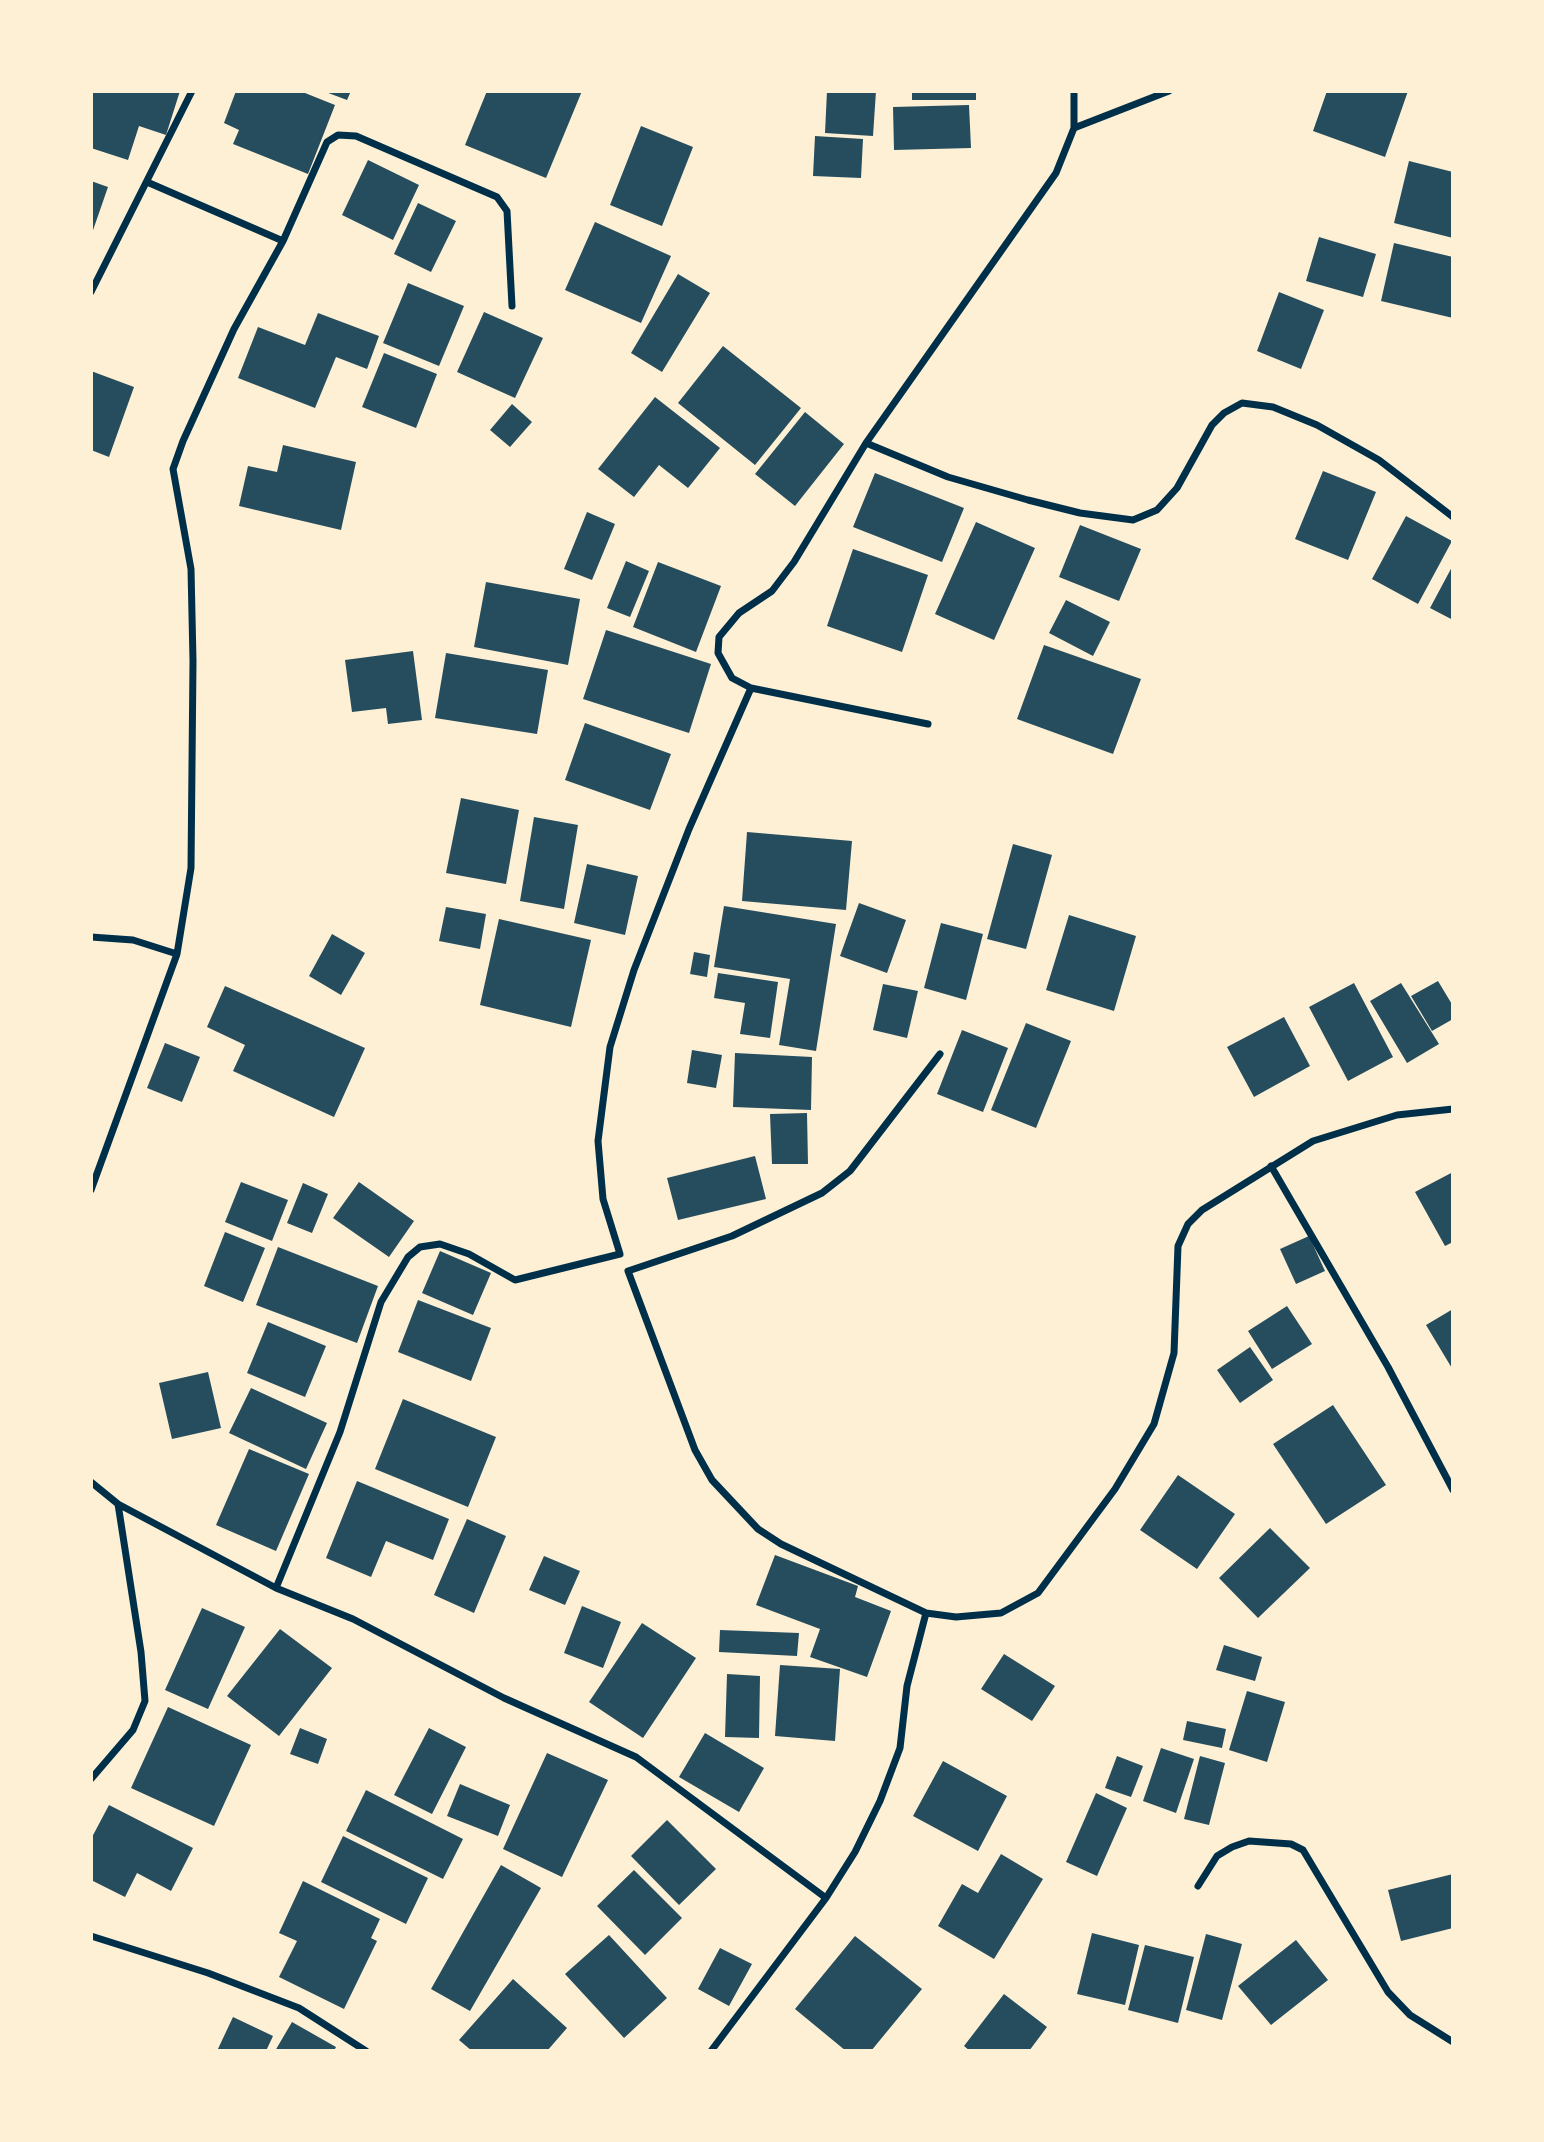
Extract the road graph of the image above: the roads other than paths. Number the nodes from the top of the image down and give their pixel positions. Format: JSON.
{"nodes":[{"id":1,"x":192,"y":91,"type":"edge"},
{"id":2,"x":1074,"y":91,"type":"edge"},
{"id":3,"x":1169,"y":91,"type":"edge"},
{"id":4,"x":1074,"y":128,"type":"junction"},
{"id":5,"x":147,"y":182,"type":"junction"},
{"id":6,"x":283,"y":241,"type":"junction"},
{"id":7,"x":91,"y":292,"type":"edge"},
{"id":8,"x":512,"y":306,"type":"dead end"},
{"id":9,"x":866,"y":443,"type":"junction"},
{"id":10,"x":1453,"y":517,"type":"edge"},
{"id":11,"x":751,"y":688,"type":"junction"},
{"id":12,"x":928,"y":724,"type":"dead end"},
{"id":13,"x":91,"y":937,"type":"edge"},
{"id":14,"x":177,"y":954,"type":"junction"},
{"id":15,"x":940,"y":1054,"type":"dead end"},
{"id":16,"x":1453,"y":1109,"type":"edge"},
{"id":17,"x":1271,"y":1166,"type":"junction"},
{"id":18,"x":91,"y":1189,"type":"edge"},
{"id":19,"x":620,"y":1254,"type":"junction"},
{"id":20,"x":628,"y":1271,"type":"junction"},
{"id":21,"x":91,"y":1482,"type":"edge"},
{"id":22,"x":1453,"y":1490,"type":"edge"},
{"id":23,"x":118,"y":1504,"type":"junction"},
{"id":24,"x":276,"y":1588,"type":"junction"},
{"id":25,"x":926,"y":1613,"type":"junction"},
{"id":26,"x":91,"y":1779,"type":"edge"},
{"id":27,"x":1198,"y":1886,"type":"dead end"},
{"id":28,"x":826,"y":1898,"type":"junction"},
{"id":29,"x":91,"y":1936,"type":"edge"},
{"id":30,"x":1453,"y":2042,"type":"edge"},
{"id":31,"x":366,"y":2051,"type":"edge"},
{"id":32,"x":711,"y":2051,"type":"edge"}],
"edges":[{"from":1,"to":5,"type":"street"},
{"from":2,"to":4,"type":"street"},
{"from":3,"to":4,"type":"street"},
{"from":4,"to":9,"type":"street"},
{"from":5,"to":6,"type":"street"},
{"from":5,"to":7,"type":"street"},
{"from":6,"to":8,"type":"street"},
{"from":6,"to":14,"type":"street"},
{"from":9,"to":10,"type":"street"},
{"from":9,"to":11,"type":"street"},
{"from":11,"to":12,"type":"street"},
{"from":11,"to":19,"type":"street"},
{"from":13,"to":14,"type":"street"},
{"from":14,"to":18,"type":"street"},
{"from":15,"to":20,"type":"street"},
{"from":16,"to":17,"type":"street"},
{"from":17,"to":22,"type":"street"},
{"from":17,"to":25,"type":"street"},
{"from":19,"to":20,"type":"street"},
{"from":19,"to":24,"type":"street"},
{"from":20,"to":25,"type":"street"},
{"from":21,"to":23,"type":"street"},
{"from":23,"to":24,"type":"street"},
{"from":23,"to":26,"type":"street"},
{"from":24,"to":28,"type":"street"},
{"from":25,"to":28,"type":"street"},
{"from":27,"to":30,"type":"street"},
{"from":28,"to":32,"type":"street"},
{"from":29,"to":31,"type":"street"}]}
